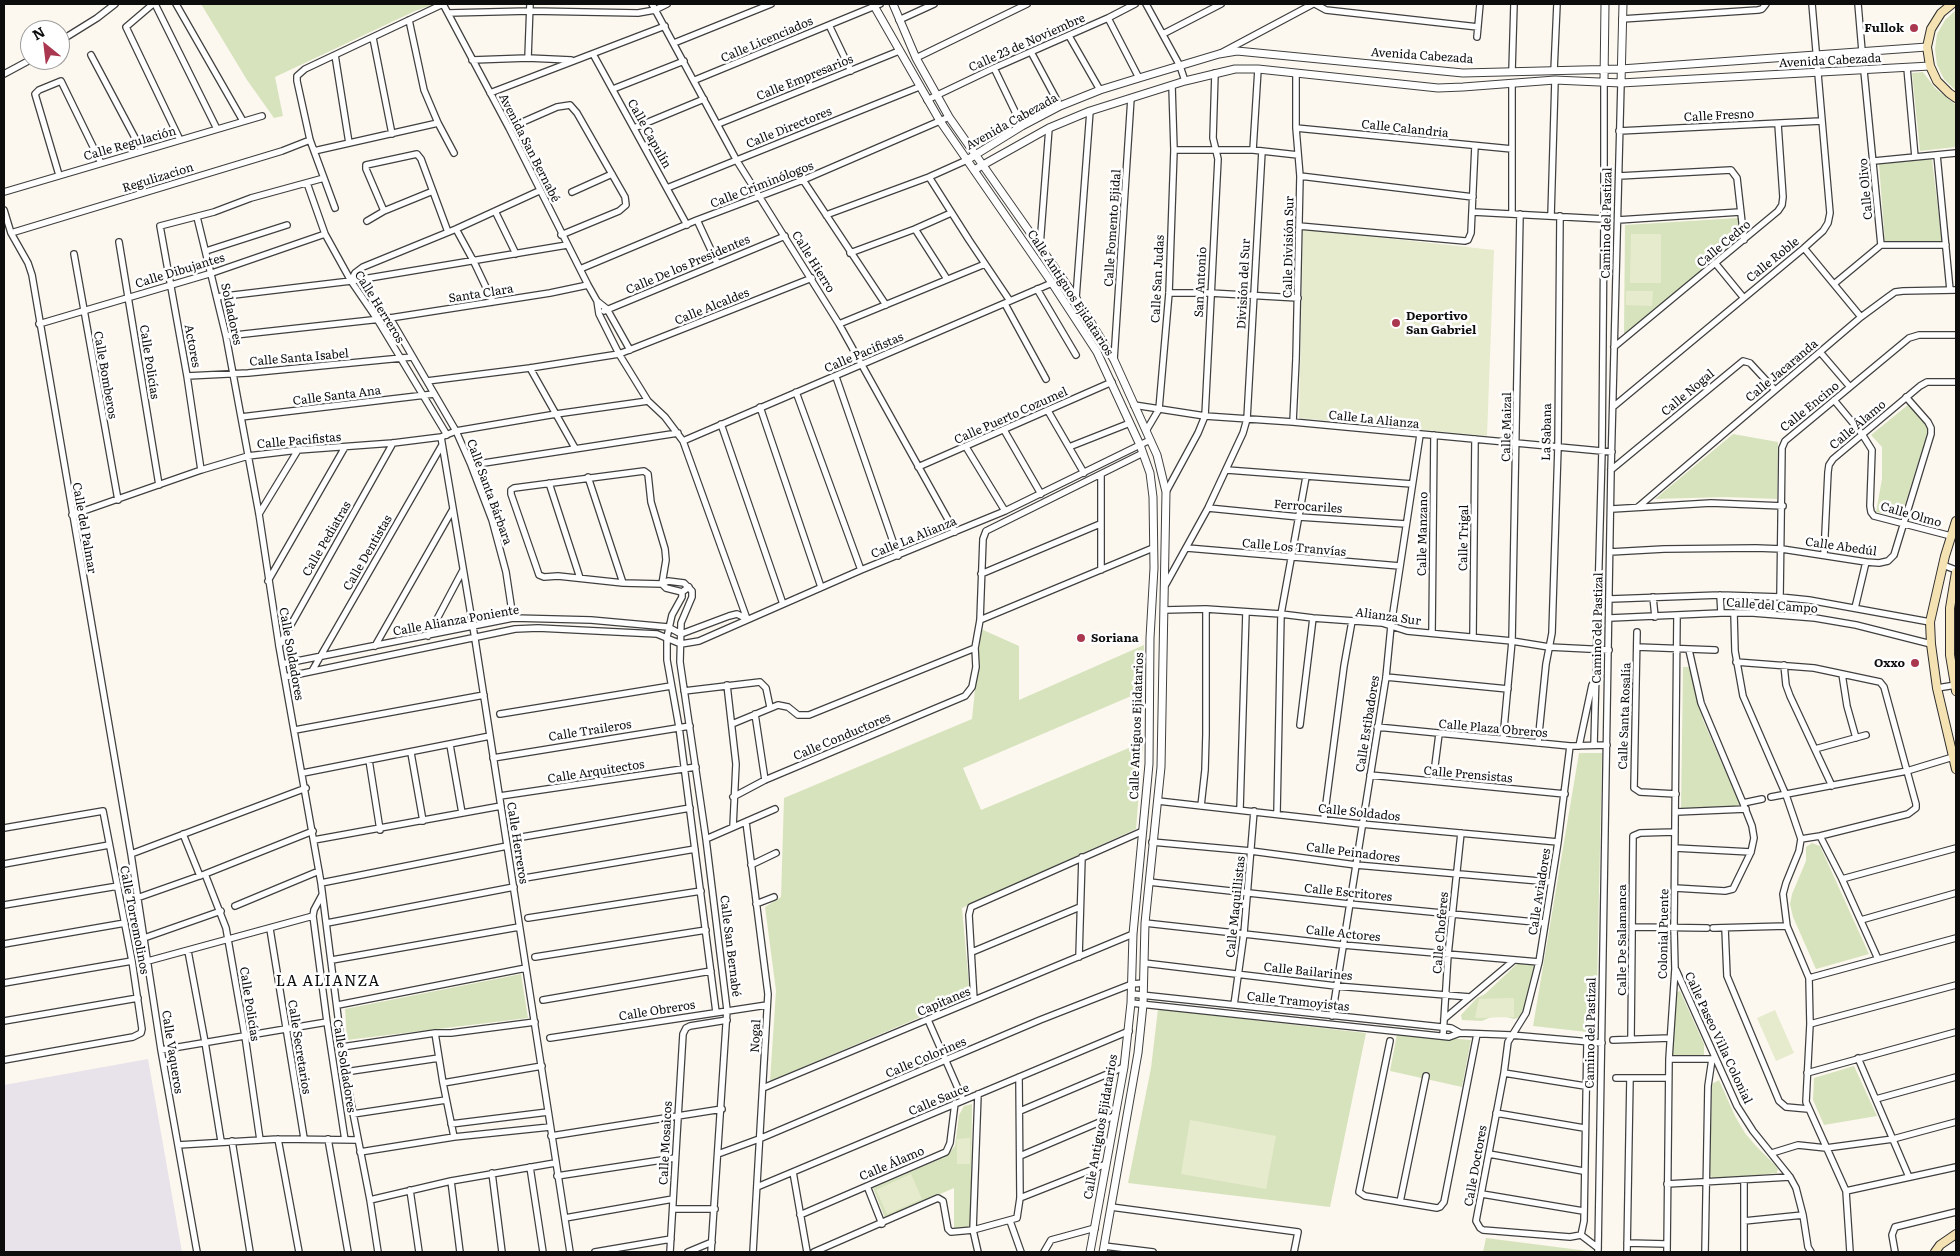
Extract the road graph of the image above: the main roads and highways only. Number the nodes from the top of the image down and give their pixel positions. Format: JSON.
{"nodes":[{"id":1,"x":1952,"y":4,"type":"edge"},
{"id":2,"x":1956,"y":98,"type":"edge"},
{"id":3,"x":1956,"y":521,"type":"edge"},
{"id":4,"x":1956,"y":571,"type":"edge"},
{"id":5,"x":1956,"y":687,"type":"edge"},
{"id":6,"x":1956,"y":769,"type":"edge"},
{"id":7,"x":1956,"y":1234,"type":"edge"},
{"id":8,"x":1935,"y":1252,"type":"edge"}],
"edges":[{"from":1,"to":2,"type":"main road"},
{"from":3,"to":6,"type":"main road"},
{"from":4,"to":5,"type":"main road"},
{"from":7,"to":8,"type":"main road"}]}
